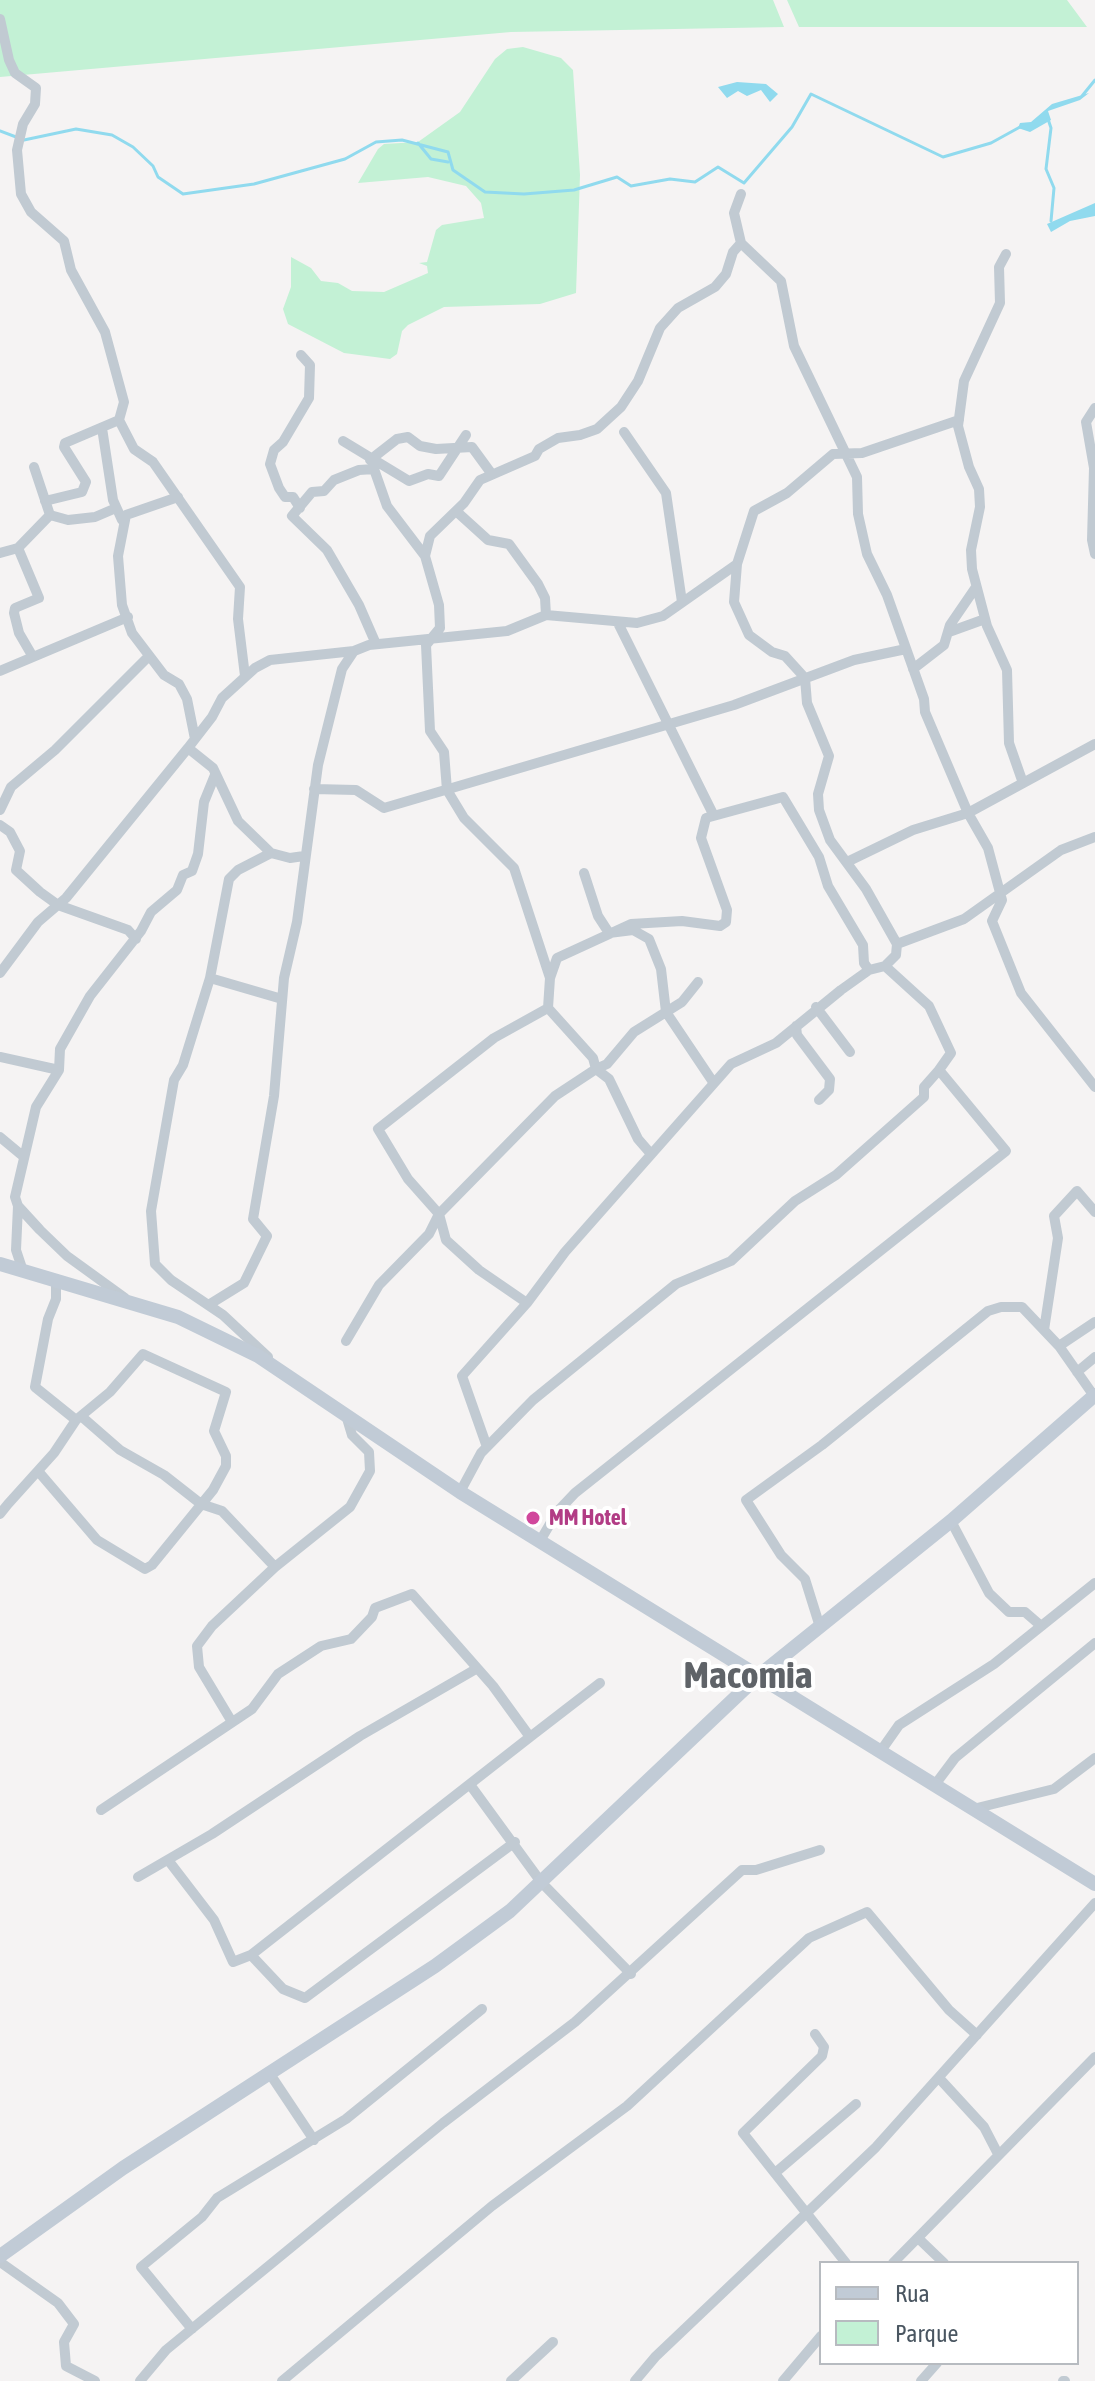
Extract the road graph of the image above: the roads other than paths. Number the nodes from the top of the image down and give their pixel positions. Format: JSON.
{"nodes":[{"id":1,"x":0,"y":19,"type":"edge"},
{"id":2,"x":741,"y":194,"type":"dead end"},
{"id":3,"x":741,"y":243,"type":"junction"},
{"id":4,"x":1006,"y":254,"type":"dead end"},
{"id":5,"x":301,"y":355,"type":"dead end"},
{"id":6,"x":1095,"y":408,"type":"edge"},
{"id":7,"x":119,"y":420,"type":"junction"},
{"id":8,"x":959,"y":420,"type":"junction"},
{"id":9,"x":102,"y":428,"type":"junction"},
{"id":10,"x":624,"y":432,"type":"dead end"},
{"id":11,"x":464,"y":440,"type":"junction"},
{"id":12,"x":343,"y":441,"type":"dead end"},
{"id":13,"x":845,"y":452,"type":"junction"},
{"id":14,"x":371,"y":457,"type":"junction"},
{"id":15,"x":34,"y":467,"type":"dead end"},
{"id":16,"x":365,"y":468,"type":"junction"},
{"id":17,"x":491,"y":473,"type":"junction"},
{"id":18,"x":178,"y":497,"type":"junction"},
{"id":19,"x":45,"y":501,"type":"junction"},
{"id":20,"x":116,"y":508,"type":"junction"},
{"id":21,"x":300,"y":508,"type":"junction"},
{"id":22,"x":456,"y":511,"type":"junction"},
{"id":23,"x":50,"y":515,"type":"junction"},
{"id":24,"x":122,"y":520,"type":"junction"},
{"id":25,"x":18,"y":548,"type":"junction"},
{"id":26,"x":0,"y":553,"type":"edge"},
{"id":27,"x":1095,"y":554,"type":"edge"},
{"id":28,"x":425,"y":556,"type":"junction"},
{"id":29,"x":737,"y":564,"type":"junction"},
{"id":30,"x":976,"y":587,"type":"junction"},
{"id":31,"x":682,"y":602,"type":"junction"},
{"id":32,"x":546,"y":615,"type":"junction"},
{"id":33,"x":128,"y":617,"type":"junction"},
{"id":34,"x":985,"y":619,"type":"junction"},
{"id":35,"x":618,"y":623,"type":"junction"},
{"id":36,"x":949,"y":632,"type":"junction"},
{"id":37,"x":431,"y":639,"type":"junction"},
{"id":38,"x":376,"y":644,"type":"junction"},
{"id":39,"x":906,"y":649,"type":"junction"},
{"id":40,"x":354,"y":651,"type":"junction"},
{"id":41,"x":33,"y":657,"type":"junction"},
{"id":42,"x":148,"y":657,"type":"junction"},
{"id":43,"x":913,"y":669,"type":"junction"},
{"id":44,"x":0,"y":671,"type":"edge"},
{"id":45,"x":245,"y":676,"type":"junction"},
{"id":46,"x":805,"y":678,"type":"junction"},
{"id":47,"x":669,"y":725,"type":"junction"},
{"id":48,"x":192,"y":743,"type":"junction"},
{"id":49,"x":1095,"y":744,"type":"edge"},
{"id":50,"x":215,"y":775,"type":"junction"},
{"id":51,"x":1023,"y":783,"type":"junction"},
{"id":52,"x":314,"y":789,"type":"junction"},
{"id":53,"x":447,"y":790,"type":"junction"},
{"id":54,"x":0,"y":810,"type":"edge"},
{"id":55,"x":968,"y":813,"type":"junction"},
{"id":56,"x":713,"y":814,"type":"junction"},
{"id":57,"x":0,"y":825,"type":"edge"},
{"id":58,"x":1095,"y":837,"type":"edge"},
{"id":59,"x":271,"y":853,"type":"junction"},
{"id":60,"x":304,"y":856,"type":"junction"},
{"id":61,"x":847,"y":862,"type":"junction"},
{"id":62,"x":584,"y":873,"type":"dead end"},
{"id":63,"x":1000,"y":891,"type":"junction"},
{"id":64,"x":58,"y":905,"type":"junction"},
{"id":65,"x":609,"y":933,"type":"junction"},
{"id":66,"x":136,"y":939,"type":"junction"},
{"id":67,"x":897,"y":944,"type":"junction"},
{"id":68,"x":885,"y":966,"type":"junction"},
{"id":69,"x":869,"y":970,"type":"junction"},
{"id":70,"x":0,"y":973,"type":"edge"},
{"id":71,"x":210,"y":978,"type":"junction"},
{"id":72,"x":550,"y":978,"type":"junction"},
{"id":73,"x":698,"y":982,"type":"dead end"},
{"id":74,"x":282,"y":999,"type":"junction"},
{"id":75,"x":816,"y":1007,"type":"junction"},
{"id":76,"x":548,"y":1008,"type":"junction"},
{"id":77,"x":666,"y":1012,"type":"junction"},
{"id":78,"x":796,"y":1026,"type":"junction"},
{"id":79,"x":850,"y":1052,"type":"dead end"},
{"id":80,"x":0,"y":1057,"type":"edge"},
{"id":81,"x":596,"y":1069,"type":"junction"},
{"id":82,"x":59,"y":1070,"type":"junction"},
{"id":83,"x":939,"y":1070,"type":"junction"},
{"id":84,"x":1093,"y":1081,"type":"edge"},
{"id":85,"x":713,"y":1082,"type":"junction"},
{"id":86,"x":819,"y":1100,"type":"dead end"},
{"id":87,"x":0,"y":1137,"type":"edge"},
{"id":88,"x":651,"y":1154,"type":"junction"},
{"id":89,"x":24,"y":1157,"type":"junction"},
{"id":90,"x":18,"y":1206,"type":"junction"},
{"id":91,"x":1095,"y":1212,"type":"edge"},
{"id":92,"x":439,"y":1214,"type":"junction"},
{"id":93,"x":16,"y":1250,"type":"junction"},
{"id":94,"x":1,"y":1265,"type":"edge"},
{"id":95,"x":23,"y":1271,"type":"junction"},
{"id":96,"x":56,"y":1279,"type":"junction"},
{"id":97,"x":130,"y":1301,"type":"junction"},
{"id":98,"x":527,"y":1303,"type":"junction"},
{"id":99,"x":210,"y":1304,"type":"junction"},
{"id":100,"x":1095,"y":1322,"type":"edge"},
{"id":101,"x":1044,"y":1330,"type":"junction"},
{"id":102,"x":346,"y":1341,"type":"dead end"},
{"id":103,"x":1059,"y":1346,"type":"junction"},
{"id":104,"x":1095,"y":1357,"type":"edge"},
{"id":105,"x":279,"y":1371,"type":"junction"},
{"id":106,"x":1077,"y":1372,"type":"junction"},
{"id":107,"x":1094,"y":1396,"type":"edge"},
{"id":108,"x":346,"y":1415,"type":"junction"},
{"id":109,"x":78,"y":1418,"type":"junction"},
{"id":110,"x":487,"y":1447,"type":"junction"},
{"id":111,"x":38,"y":1471,"type":"junction"},
{"id":112,"x":460,"y":1492,"type":"junction"},
{"id":113,"x":4,"y":1502,"type":"edge"},
{"id":114,"x":201,"y":1504,"type":"junction"},
{"id":115,"x":0,"y":1514,"type":"edge"},
{"id":116,"x":951,"y":1521,"type":"junction"},
{"id":117,"x":540,"y":1541,"type":"junction"},
{"id":118,"x":275,"y":1567,"type":"junction"},
{"id":119,"x":1095,"y":1583,"type":"edge"},
{"id":120,"x":1040,"y":1625,"type":"junction"},
{"id":121,"x":820,"y":1627,"type":"junction"},
{"id":122,"x":1095,"y":1643,"type":"edge"},
{"id":123,"x":476,"y":1669,"type":"junction"},
{"id":124,"x":756,"y":1678,"type":"junction"},
{"id":125,"x":600,"y":1683,"type":"dead end"},
{"id":126,"x":232,"y":1722,"type":"junction"},
{"id":127,"x":530,"y":1737,"type":"junction"},
{"id":128,"x":880,"y":1752,"type":"junction"},
{"id":129,"x":1095,"y":1758,"type":"edge"},
{"id":130,"x":471,"y":1786,"type":"junction"},
{"id":131,"x":934,"y":1786,"type":"junction"},
{"id":132,"x":973,"y":1809,"type":"junction"},
{"id":133,"x":101,"y":1810,"type":"dead end"},
{"id":134,"x":515,"y":1842,"type":"junction"},
{"id":135,"x":820,"y":1850,"type":"dead end"},
{"id":136,"x":168,"y":1860,"type":"junction"},
{"id":137,"x":138,"y":1877,"type":"dead end"},
{"id":138,"x":541,"y":1882,"type":"junction"},
{"id":139,"x":1095,"y":1884,"type":"edge"},
{"id":140,"x":1095,"y":1903,"type":"edge"},
{"id":141,"x":251,"y":1955,"type":"junction"},
{"id":142,"x":631,"y":1974,"type":"junction"},
{"id":143,"x":482,"y":2009,"type":"dead end"},
{"id":144,"x":815,"y":2034,"type":"dead end"},
{"id":145,"x":977,"y":2035,"type":"junction"},
{"id":146,"x":1095,"y":2057,"type":"edge"},
{"id":147,"x":270,"y":2074,"type":"junction"},
{"id":148,"x":939,"y":2078,"type":"junction"},
{"id":149,"x":856,"y":2104,"type":"dead end"},
{"id":150,"x":314,"y":2140,"type":"junction"},
{"id":151,"x":998,"y":2154,"type":"junction"},
{"id":152,"x":775,"y":2173,"type":"junction"},
{"id":153,"x":806,"y":2213,"type":"junction"},
{"id":154,"x":919,"y":2239,"type":"junction"},
{"id":155,"x":0,"y":2259,"type":"edge"},
{"id":156,"x":844,"y":2261,"type":"edge"},
{"id":157,"x":895,"y":2261,"type":"edge"},
{"id":158,"x":942,"y":2261,"type":"edge"},
{"id":159,"x":192,"y":2329,"type":"junction"},
{"id":160,"x":819,"y":2338,"type":"edge"},
{"id":161,"x":553,"y":2342,"type":"dead end"},
{"id":162,"x":935,"y":2365,"type":"edge"},
{"id":163,"x":95,"y":2381,"type":"edge"},
{"id":164,"x":140,"y":2381,"type":"edge"},
{"id":165,"x":282,"y":2381,"type":"edge"},
{"id":166,"x":511,"y":2381,"type":"edge"},
{"id":167,"x":635,"y":2381,"type":"edge"},
{"id":168,"x":783,"y":2381,"type":"edge"},
{"id":169,"x":921,"y":2381,"type":"edge"}],
"edges":[{"from":1,"to":7,"type":"street"},
{"from":2,"to":3,"type":"street"},
{"from":3,"to":13,"type":"street"},
{"from":3,"to":17,"type":"street"},
{"from":4,"to":8,"type":"street"},
{"from":5,"to":21,"type":"street"},
{"from":6,"to":27,"type":"street"},
{"from":7,"to":9,"type":"street"},
{"from":7,"to":18,"type":"street"},
{"from":8,"to":13,"type":"street"},
{"from":8,"to":30,"type":"street"},
{"from":9,"to":19,"type":"street"},
{"from":9,"to":20,"type":"street"},
{"from":10,"to":31,"type":"street"},
{"from":11,"to":14,"type":"street"},
{"from":11,"to":14,"type":"street"},
{"from":11,"to":17,"type":"street"},
{"from":12,"to":14,"type":"street"},
{"from":13,"to":29,"type":"street"},
{"from":13,"to":39,"type":"street"},
{"from":14,"to":16,"type":"street"},
{"from":15,"to":19,"type":"street"},
{"from":16,"to":21,"type":"street"},
{"from":16,"to":28,"type":"street"},
{"from":17,"to":22,"type":"street"},
{"from":18,"to":24,"type":"street"},
{"from":18,"to":45,"type":"street"},
{"from":19,"to":23,"type":"street"},
{"from":20,"to":23,"type":"street"},
{"from":20,"to":24,"type":"street"},
{"from":21,"to":38,"type":"street"},
{"from":22,"to":28,"type":"street"},
{"from":22,"to":32,"type":"street"},
{"from":23,"to":25,"type":"street"},
{"from":24,"to":33,"type":"street"},
{"from":25,"to":26,"type":"street"},
{"from":25,"to":41,"type":"street"},
{"from":28,"to":37,"type":"street"},
{"from":29,"to":31,"type":"street"},
{"from":29,"to":46,"type":"street"},
{"from":30,"to":34,"type":"street"},
{"from":30,"to":36,"type":"street"},
{"from":31,"to":35,"type":"street"},
{"from":32,"to":35,"type":"street"},
{"from":32,"to":37,"type":"street"},
{"from":33,"to":41,"type":"street"},
{"from":33,"to":42,"type":"street"},
{"from":34,"to":36,"type":"street"},
{"from":34,"to":51,"type":"street"},
{"from":35,"to":47,"type":"street"},
{"from":36,"to":43,"type":"street"},
{"from":37,"to":38,"type":"street"},
{"from":37,"to":53,"type":"street"},
{"from":38,"to":40,"type":"street"},
{"from":39,"to":43,"type":"street"},
{"from":39,"to":46,"type":"street"},
{"from":40,"to":45,"type":"street"},
{"from":40,"to":52,"type":"street"},
{"from":41,"to":44,"type":"street"},
{"from":42,"to":48,"type":"street"},
{"from":42,"to":54,"type":"street"},
{"from":43,"to":55,"type":"street"},
{"from":45,"to":48,"type":"street"},
{"from":46,"to":47,"type":"street"},
{"from":46,"to":61,"type":"street"},
{"from":47,"to":53,"type":"street"},
{"from":47,"to":56,"type":"street"},
{"from":48,"to":50,"type":"street"},
{"from":48,"to":64,"type":"street"},
{"from":49,"to":51,"type":"street"},
{"from":50,"to":59,"type":"street"},
{"from":50,"to":66,"type":"street"},
{"from":51,"to":55,"type":"street"},
{"from":52,"to":53,"type":"street"},
{"from":52,"to":60,"type":"street"},
{"from":53,"to":72,"type":"street"},
{"from":55,"to":61,"type":"street"},
{"from":55,"to":63,"type":"street"},
{"from":56,"to":65,"type":"street"},
{"from":56,"to":69,"type":"street"},
{"from":57,"to":64,"type":"street"},
{"from":58,"to":63,"type":"street"},
{"from":59,"to":60,"type":"street"},
{"from":59,"to":71,"type":"street"},
{"from":60,"to":74,"type":"street"},
{"from":61,"to":67,"type":"street"},
{"from":62,"to":65,"type":"street"},
{"from":63,"to":67,"type":"street"},
{"from":63,"to":84,"type":"street"},
{"from":64,"to":66,"type":"street"},
{"from":64,"to":70,"type":"street"},
{"from":65,"to":72,"type":"street"},
{"from":65,"to":77,"type":"street"},
{"from":66,"to":82,"type":"street"},
{"from":67,"to":68,"type":"street"},
{"from":68,"to":69,"type":"street"},
{"from":68,"to":83,"type":"street"},
{"from":69,"to":75,"type":"street"},
{"from":71,"to":74,"type":"street"},
{"from":71,"to":99,"type":"street"},
{"from":72,"to":76,"type":"street"},
{"from":73,"to":77,"type":"street"},
{"from":74,"to":99,"type":"street"},
{"from":75,"to":78,"type":"street"},
{"from":75,"to":79,"type":"street"},
{"from":76,"to":81,"type":"street"},
{"from":76,"to":92,"type":"street"},
{"from":77,"to":81,"type":"street"},
{"from":77,"to":85,"type":"street"},
{"from":78,"to":85,"type":"street"},
{"from":78,"to":86,"type":"street"},
{"from":80,"to":82,"type":"street"},
{"from":81,"to":88,"type":"street"},
{"from":81,"to":92,"type":"street"},
{"from":82,"to":89,"type":"street"},
{"from":83,"to":110,"type":"street"},
{"from":83,"to":117,"type":"street"},
{"from":85,"to":88,"type":"street"},
{"from":87,"to":89,"type":"street"},
{"from":88,"to":98,"type":"street"},
{"from":89,"to":90,"type":"street"},
{"from":90,"to":93,"type":"street"},
{"from":90,"to":97,"type":"street"},
{"from":91,"to":101,"type":"street"},
{"from":92,"to":98,"type":"street"},
{"from":92,"to":102,"type":"street"},
{"from":93,"to":94,"type":"street"},
{"from":93,"to":95,"type":"street"},
{"from":94,"to":95,"type":"street"},
{"from":95,"to":96,"type":"street"},
{"from":96,"to":97,"type":"street"},
{"from":96,"to":109,"type":"street"},
{"from":97,"to":105,"type":"street"},
{"from":98,"to":110,"type":"street"},
{"from":99,"to":105,"type":"street"},
{"from":100,"to":103,"type":"street"},
{"from":101,"to":103,"type":"street"},
{"from":101,"to":121,"type":"street"},
{"from":103,"to":106,"type":"street"},
{"from":104,"to":106,"type":"street"},
{"from":105,"to":108,"type":"street"},
{"from":106,"to":107,"type":"street"},
{"from":107,"to":116,"type":"street"},
{"from":108,"to":112,"type":"street"},
{"from":108,"to":118,"type":"street"},
{"from":109,"to":111,"type":"street"},
{"from":109,"to":114,"type":"street"},
{"from":109,"to":114,"type":"street"},
{"from":110,"to":112,"type":"street"},
{"from":111,"to":113,"type":"street"},
{"from":111,"to":114,"type":"street"},
{"from":112,"to":117,"type":"street"},
{"from":113,"to":115,"type":"street"},
{"from":114,"to":118,"type":"street"},
{"from":116,"to":120,"type":"street"},
{"from":116,"to":121,"type":"street"},
{"from":117,"to":124,"type":"street"},
{"from":118,"to":126,"type":"street"},
{"from":119,"to":120,"type":"street"},
{"from":120,"to":128,"type":"street"},
{"from":121,"to":124,"type":"street"},
{"from":122,"to":131,"type":"street"},
{"from":123,"to":126,"type":"street"},
{"from":123,"to":127,"type":"street"},
{"from":123,"to":136,"type":"street"},
{"from":124,"to":128,"type":"street"},
{"from":124,"to":138,"type":"street"},
{"from":125,"to":127,"type":"street"},
{"from":126,"to":133,"type":"street"},
{"from":127,"to":130,"type":"street"},
{"from":128,"to":131,"type":"street"},
{"from":129,"to":132,"type":"street"},
{"from":130,"to":134,"type":"street"},
{"from":130,"to":141,"type":"street"},
{"from":131,"to":132,"type":"street"},
{"from":132,"to":139,"type":"street"},
{"from":134,"to":138,"type":"street"},
{"from":134,"to":141,"type":"street"},
{"from":135,"to":142,"type":"street"},
{"from":136,"to":137,"type":"street"},
{"from":136,"to":141,"type":"street"},
{"from":138,"to":142,"type":"street"},
{"from":138,"to":147,"type":"street"},
{"from":140,"to":145,"type":"street"},
{"from":142,"to":159,"type":"street"},
{"from":143,"to":150,"type":"street"},
{"from":144,"to":152,"type":"street"},
{"from":145,"to":148,"type":"street"},
{"from":145,"to":165,"type":"street"},
{"from":146,"to":151,"type":"street"},
{"from":147,"to":150,"type":"street"},
{"from":147,"to":155,"type":"street"},
{"from":148,"to":151,"type":"street"},
{"from":148,"to":153,"type":"street"},
{"from":149,"to":152,"type":"street"},
{"from":150,"to":159,"type":"street"},
{"from":151,"to":154,"type":"street"},
{"from":152,"to":153,"type":"street"},
{"from":153,"to":156,"type":"street"},
{"from":153,"to":167,"type":"street"},
{"from":154,"to":157,"type":"street"},
{"from":154,"to":158,"type":"street"},
{"from":155,"to":163,"type":"street"},
{"from":159,"to":164,"type":"street"},
{"from":160,"to":168,"type":"street"},
{"from":161,"to":166,"type":"street"},
{"from":162,"to":169,"type":"street"}]}
